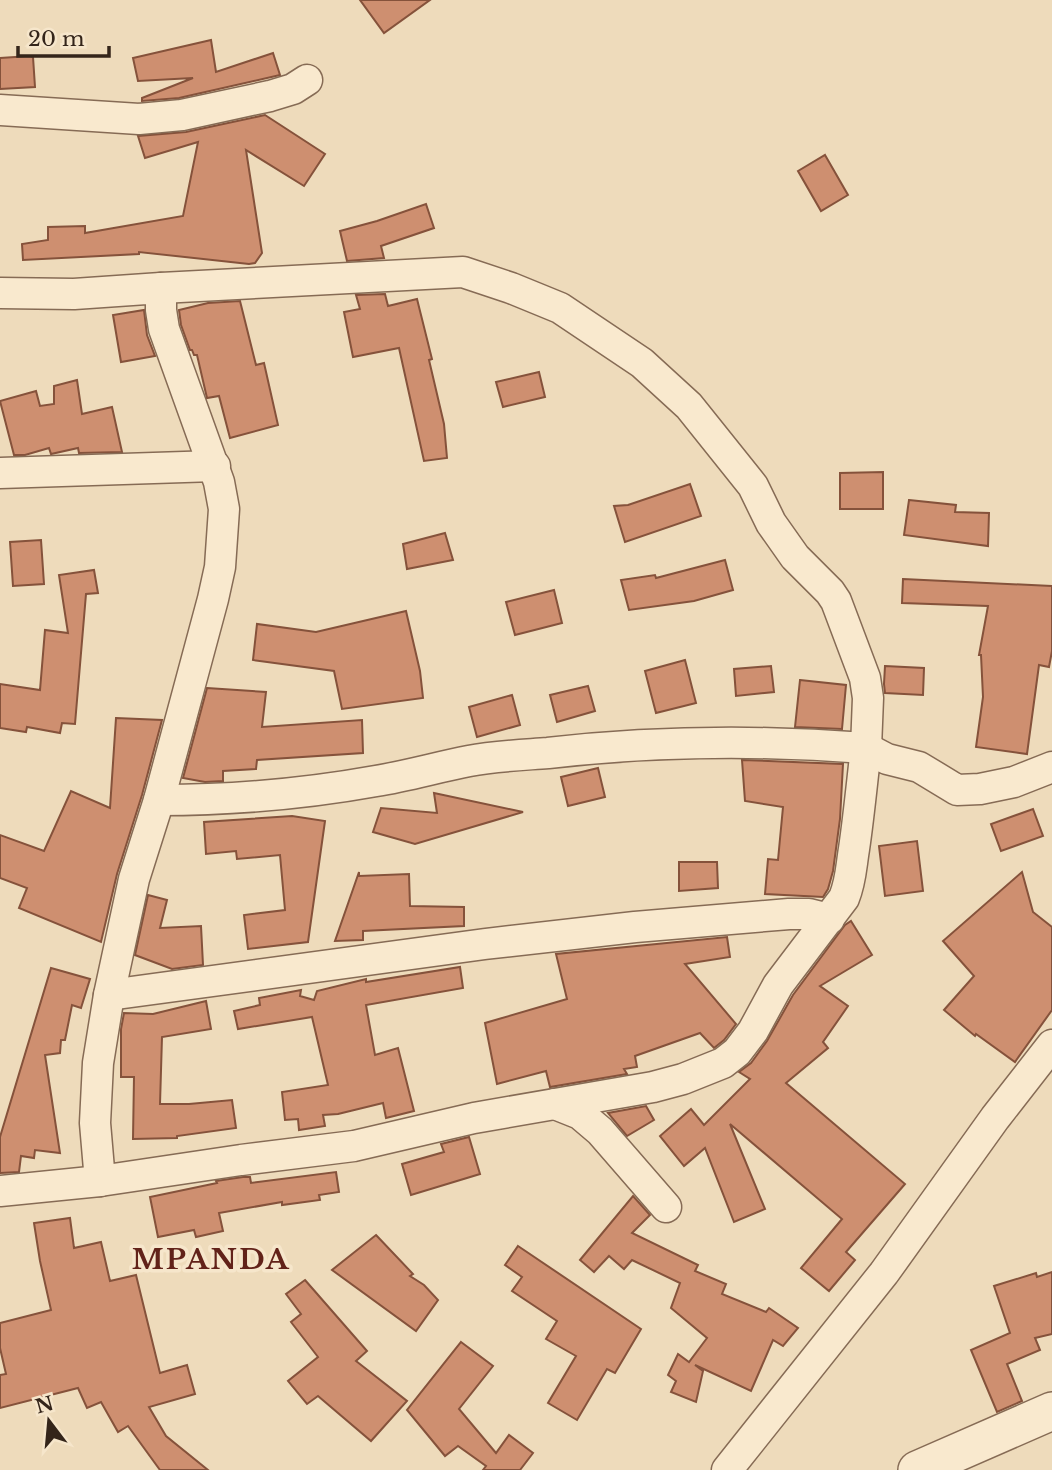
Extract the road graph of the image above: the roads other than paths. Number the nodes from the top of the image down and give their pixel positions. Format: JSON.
{"nodes":[{"id":1,"x":307,"y":80,"type":"dead end"},
{"id":2,"x":0,"y":110,"type":"edge"},
{"id":3,"x":161,"y":288,"type":"junction"},
{"id":4,"x":0,"y":293,"type":"edge"},
{"id":5,"x":215,"y":466,"type":"junction"},
{"id":6,"x":0,"y":473,"type":"edge"},
{"id":7,"x":866,"y":748,"type":"junction"},
{"id":8,"x":1052,"y":767,"type":"edge"},
{"id":9,"x":159,"y":800,"type":"junction"},
{"id":10,"x":829,"y":919,"type":"junction"},
{"id":11,"x":109,"y":995,"type":"junction"},
{"id":12,"x":1052,"y":1045,"type":"edge"},
{"id":13,"x":555,"y":1104,"type":"junction"},
{"id":14,"x":100,"y":1181,"type":"junction"},
{"id":15,"x":0,"y":1191,"type":"edge"},
{"id":16,"x":666,"y":1207,"type":"dead end"},
{"id":17,"x":1052,"y":1411,"type":"edge"},
{"id":18,"x":727,"y":1470,"type":"edge"},
{"id":19,"x":918,"y":1470,"type":"edge"}],
"edges":[{"from":1,"to":2,"type":"street"},
{"from":3,"to":4,"type":"street"},
{"from":3,"to":5,"type":"street"},
{"from":3,"to":7,"type":"street"},
{"from":5,"to":6,"type":"street"},
{"from":5,"to":9,"type":"street"},
{"from":7,"to":8,"type":"street"},
{"from":7,"to":9,"type":"street"},
{"from":7,"to":10,"type":"street"},
{"from":9,"to":11,"type":"street"},
{"from":10,"to":11,"type":"street"},
{"from":10,"to":13,"type":"street"},
{"from":11,"to":14,"type":"street"},
{"from":12,"to":18,"type":"street"},
{"from":13,"to":14,"type":"street"},
{"from":13,"to":16,"type":"street"},
{"from":14,"to":15,"type":"street"},
{"from":17,"to":19,"type":"street"}]}
